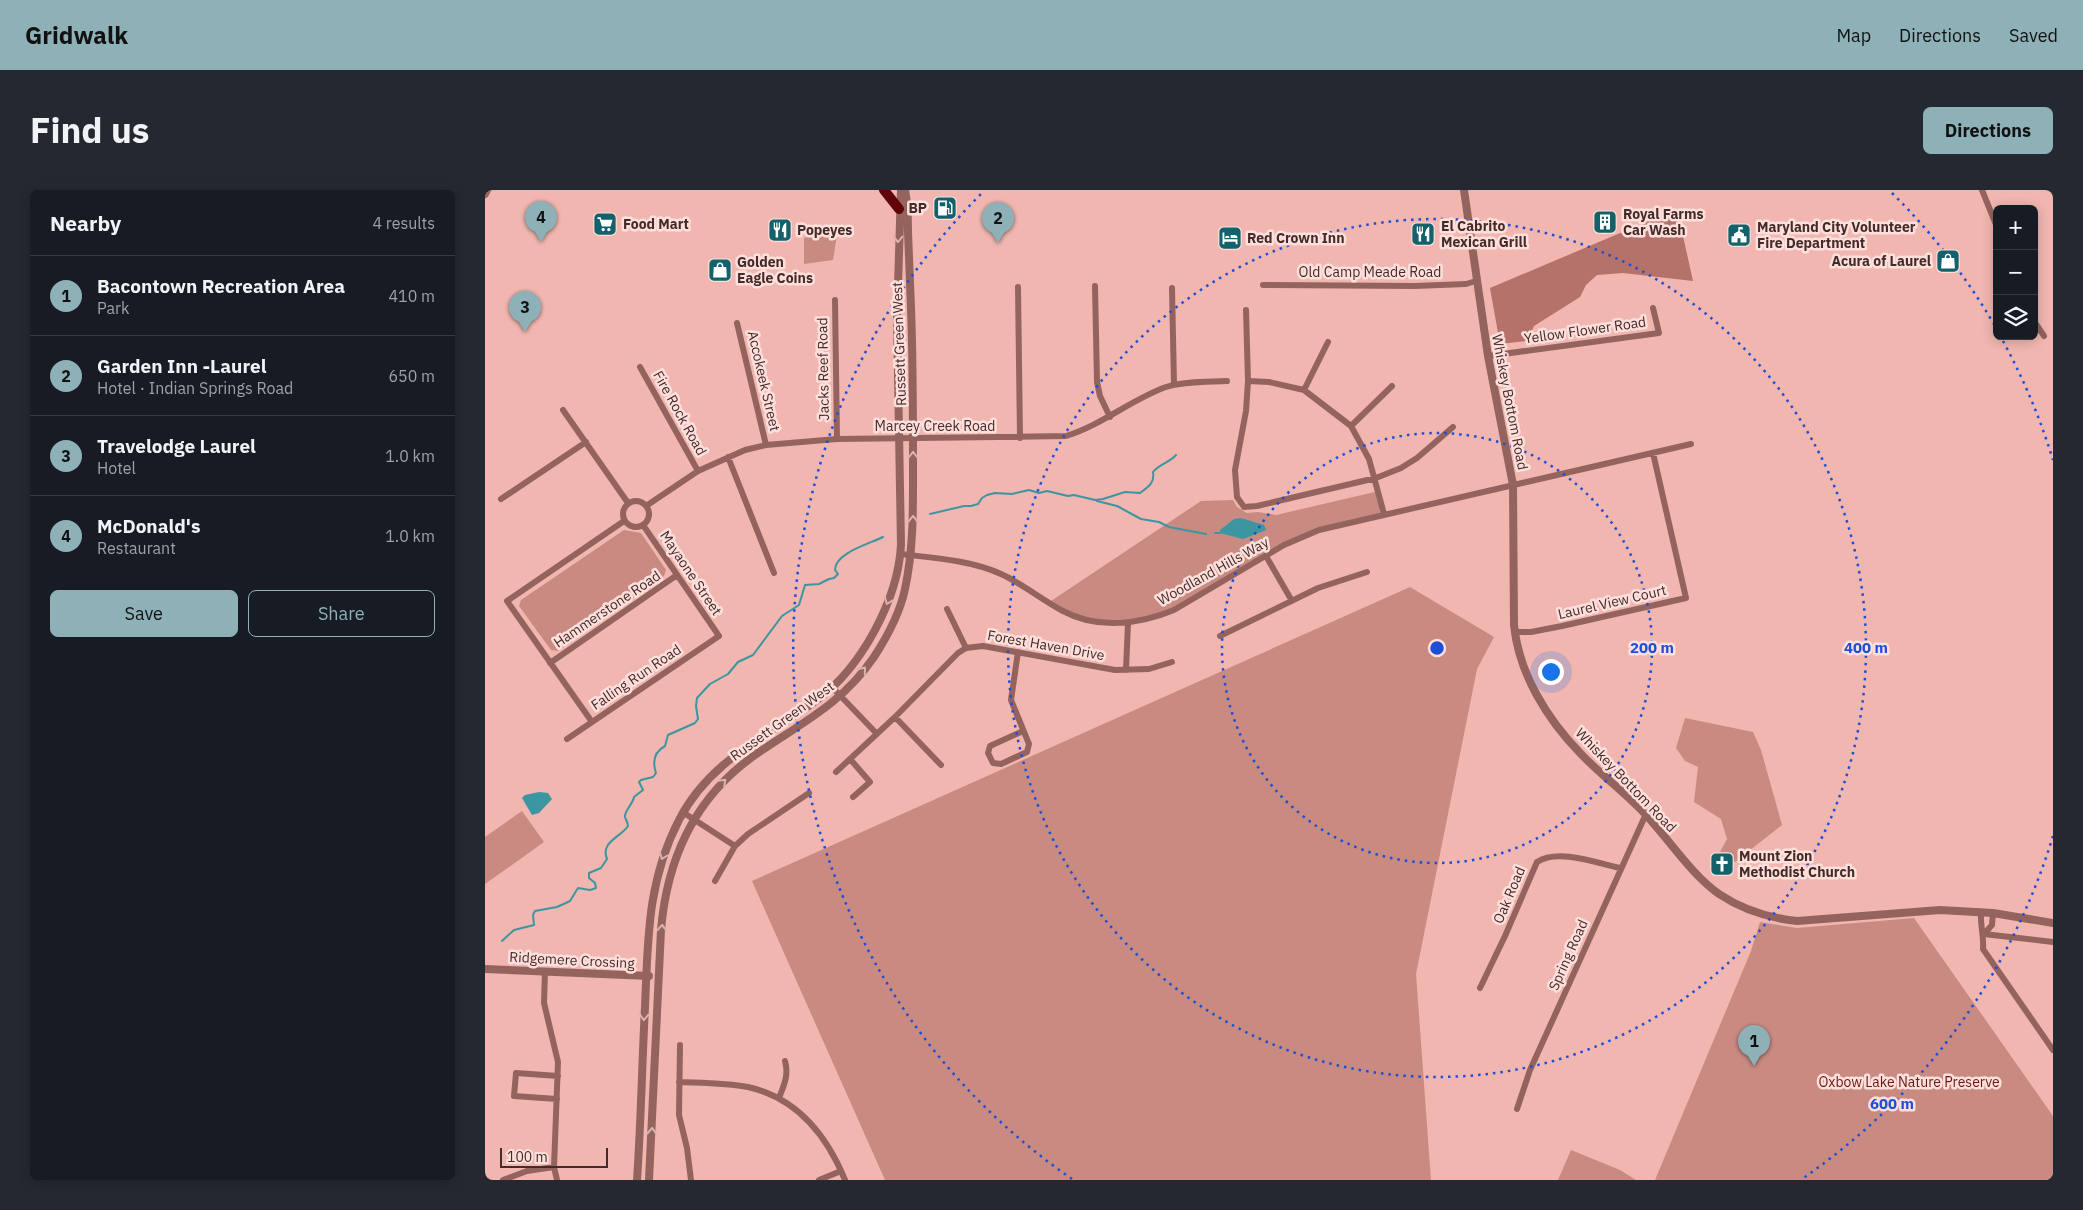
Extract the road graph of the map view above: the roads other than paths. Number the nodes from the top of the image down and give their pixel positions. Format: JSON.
{"nodes":[{"id":1,"x":487,"y":190,"type":"edge"},
{"id":2,"x":883,"y":190,"type":"edge"},
{"id":3,"x":901,"y":190,"type":"edge"},
{"id":4,"x":905,"y":190,"type":"edge"},
{"id":5,"x":1464,"y":190,"type":"edge"},
{"id":6,"x":1983,"y":190,"type":"edge"},
{"id":7,"x":485,"y":194,"type":"edge"},
{"id":8,"x":899,"y":209,"type":"junction"},
{"id":9,"x":1993,"y":216,"type":"edge"},
{"id":10,"x":1476,"y":281,"type":"junction"},
{"id":11,"x":1263,"y":285,"type":"dead end"},
{"id":12,"x":1095,"y":286,"type":"dead end"},
{"id":13,"x":1018,"y":287,"type":"dead end"},
{"id":14,"x":1172,"y":288,"type":"dead end"},
{"id":15,"x":835,"y":300,"type":"dead end"},
{"id":16,"x":1653,"y":308,"type":"dead end"},
{"id":17,"x":1246,"y":310,"type":"dead end"},
{"id":18,"x":737,"y":323,"type":"dead end"},
{"id":19,"x":2038,"y":327,"type":"edge"},
{"id":20,"x":2044,"y":336,"type":"dead end"},
{"id":21,"x":1328,"y":342,"type":"dead end"},
{"id":22,"x":1488,"y":356,"type":"junction"},
{"id":23,"x":640,"y":367,"type":"dead end"},
{"id":24,"x":1227,"y":381,"type":"dead end"},
{"id":25,"x":1248,"y":381,"type":"junction"},
{"id":26,"x":1174,"y":385,"type":"junction"},
{"id":27,"x":1392,"y":386,"type":"dead end"},
{"id":28,"x":1304,"y":390,"type":"junction"},
{"id":29,"x":563,"y":410,"type":"dead end"},
{"id":30,"x":1110,"y":417,"type":"junction"},
{"id":31,"x":1351,"y":426,"type":"junction"},
{"id":32,"x":1453,"y":427,"type":"dead end"},
{"id":33,"x":898,"y":438,"type":"junction"},
{"id":34,"x":913,"y":438,"type":"junction"},
{"id":35,"x":1020,"y":438,"type":"junction"},
{"id":36,"x":837,"y":439,"type":"junction"},
{"id":37,"x":586,"y":442,"type":"junction"},
{"id":38,"x":1691,"y":444,"type":"dead end"},
{"id":39,"x":766,"y":445,"type":"junction"},
{"id":40,"x":1653,"y":453,"type":"junction"},
{"id":41,"x":728,"y":457,"type":"junction"},
{"id":42,"x":698,"y":471,"type":"junction"},
{"id":43,"x":1376,"y":478,"type":"junction"},
{"id":44,"x":1513,"y":485,"type":"junction"},
{"id":45,"x":501,"y":499,"type":"dead end"},
{"id":46,"x":628,"y":503,"type":"junction"},
{"id":47,"x":646,"y":506,"type":"junction"},
{"id":48,"x":1384,"y":514,"type":"junction"},
{"id":49,"x":624,"y":521,"type":"junction"},
{"id":50,"x":643,"y":525,"type":"junction"},
{"id":51,"x":900,"y":554,"type":"junction"},
{"id":52,"x":911,"y":556,"type":"junction"},
{"id":53,"x":1266,"y":556,"type":"junction"},
{"id":54,"x":1367,"y":572,"type":"dead end"},
{"id":55,"x":774,"y":573,"type":"dead end"},
{"id":56,"x":677,"y":576,"type":"junction"},
{"id":57,"x":1292,"y":601,"type":"junction"},
{"id":58,"x":947,"y":609,"type":"dead end"},
{"id":59,"x":1128,"y":623,"type":"junction"},
{"id":60,"x":1515,"y":632,"type":"junction"},
{"id":61,"x":719,"y":636,"type":"joint"},
{"id":62,"x":1220,"y":636,"type":"dead end"},
{"id":63,"x":966,"y":648,"type":"junction"},
{"id":64,"x":1018,"y":652,"type":"junction"},
{"id":65,"x":1172,"y":662,"type":"dead end"},
{"id":66,"x":550,"y":663,"type":"junction"},
{"id":67,"x":1126,"y":670,"type":"junction"},
{"id":68,"x":832,"y":688,"type":"junction"},
{"id":69,"x":840,"y":698,"type":"junction"},
{"id":70,"x":895,"y":718,"type":"junction"},
{"id":71,"x":591,"y":722,"type":"junction"},
{"id":72,"x":1023,"y":732,"type":"junction"},
{"id":73,"x":877,"y":734,"type":"junction"},
{"id":74,"x":567,"y":739,"type":"dead end"},
{"id":75,"x":850,"y":759,"type":"junction"},
{"id":76,"x":941,"y":764,"type":"dead end"},
{"id":77,"x":836,"y":772,"type":"dead end"},
{"id":78,"x":809,"y":793,"type":"dead end"},
{"id":79,"x":853,"y":797,"type":"dead end"},
{"id":80,"x":684,"y":812,"type":"junction"},
{"id":81,"x":1646,"y":814,"type":"junction"},
{"id":82,"x":694,"y":819,"type":"junction"},
{"id":83,"x":735,"y":846,"type":"junction"},
{"id":84,"x":1620,"y":868,"type":"junction"},
{"id":85,"x":715,"y":881,"type":"dead end"},
{"id":86,"x":1981,"y":912,"type":"junction"},
{"id":87,"x":1993,"y":913,"type":"junction"},
{"id":88,"x":2053,"y":923,"type":"edge"},
{"id":89,"x":1984,"y":934,"type":"junction"},
{"id":90,"x":2053,"y":942,"type":"edge"},
{"id":91,"x":485,"y":969,"type":"edge"},
{"id":92,"x":545,"y":972,"type":"junction"},
{"id":93,"x":646,"y":976,"type":"junction"},
{"id":94,"x":659,"y":976,"type":"junction"},
{"id":95,"x":1480,"y":988,"type":"dead end"},
{"id":96,"x":680,"y":1045,"type":"dead end"},
{"id":97,"x":2053,"y":1050,"type":"edge"},
{"id":98,"x":785,"y":1061,"type":"dead end"},
{"id":99,"x":558,"y":1076,"type":"junction"},
{"id":100,"x":679,"y":1082,"type":"junction"},
{"id":101,"x":779,"y":1098,"type":"junction"},
{"id":102,"x":557,"y":1099,"type":"junction"},
{"id":103,"x":1517,"y":1109,"type":"dead end"},
{"id":104,"x":553,"y":1167,"type":"junction"},
{"id":105,"x":841,"y":1171,"type":"junction"},
{"id":106,"x":503,"y":1180,"type":"edge"},
{"id":107,"x":557,"y":1180,"type":"edge"},
{"id":108,"x":637,"y":1180,"type":"edge"},
{"id":109,"x":649,"y":1180,"type":"edge"},
{"id":110,"x":691,"y":1180,"type":"edge"},
{"id":111,"x":819,"y":1180,"type":"edge"},
{"id":112,"x":845,"y":1180,"type":"edge"}],
"edges":[{"from":1,"to":7,"type":"street"},
{"from":2,"to":8,"type":"main road"},
{"from":3,"to":8,"type":"street","name":"Russett Green West"},
{"from":4,"to":34,"type":"street","name":"Russett Green West"},
{"from":5,"to":10,"type":"street","name":"Whiskey Bottom Road"},
{"from":6,"to":9,"type":"street"},
{"from":8,"to":33,"type":"street","name":"Russett Green West","one_way":true},
{"from":10,"to":11,"type":"street","name":"Old Camp Meade Road"},
{"from":10,"to":22,"type":"street","name":"Whiskey Bottom Road"},
{"from":12,"to":30,"type":"street"},
{"from":13,"to":35,"type":"street"},
{"from":14,"to":26,"type":"street"},
{"from":15,"to":36,"type":"street","name":"Jacks Reef Road"},
{"from":16,"to":22,"type":"street","name":"Yellow Flower Road"},
{"from":17,"to":25,"type":"street"},
{"from":18,"to":39,"type":"street","name":"Accokeek Street"},
{"from":19,"to":20,"type":"street"},
{"from":21,"to":28,"type":"street"},
{"from":22,"to":44,"type":"street","name":"Whiskey Bottom Road"},
{"from":23,"to":42,"type":"street","name":"Fire Rock Road"},
{"from":24,"to":26,"type":"street","name":"Marcey Creek Road"},
{"from":25,"to":28,"type":"street"},
{"from":25,"to":43,"type":"street"},
{"from":26,"to":30,"type":"street","name":"Marcey Creek Road"},
{"from":27,"to":31,"type":"street"},
{"from":28,"to":31,"type":"street"},
{"from":29,"to":37,"type":"street"},
{"from":30,"to":35,"type":"street","name":"Marcey Creek Road"},
{"from":31,"to":43,"type":"street"},
{"from":32,"to":43,"type":"street"},
{"from":33,"to":34,"type":"street","name":"Marcey Creek Road"},
{"from":33,"to":36,"type":"street","name":"Marcey Creek Road"},
{"from":33,"to":51,"type":"street","name":"Russett Green West"},
{"from":34,"to":35,"type":"street","name":"Marcey Creek Road"},
{"from":52,"to":34,"type":"street","name":"Russett Green West","one_way":true},
{"from":36,"to":39,"type":"street","name":"Marcey Creek Road"},
{"from":37,"to":45,"type":"street"},
{"from":37,"to":46,"type":"street"},
{"from":38,"to":40,"type":"street"},
{"from":39,"to":41,"type":"street","name":"Marcey Creek Road"},
{"from":40,"to":44,"type":"street"},
{"from":40,"to":60,"type":"street","name":"Laurel View Court"},
{"from":41,"to":42,"type":"street","name":"Marcey Creek Road"},
{"from":41,"to":55,"type":"street"},
{"from":42,"to":47,"type":"street","name":"Marcey Creek Road"},
{"from":43,"to":48,"type":"street"},
{"from":44,"to":48,"type":"street","name":"Woodland Hills Way"},
{"from":44,"to":60,"type":"street","name":"Whiskey Bottom Road"},
{"from":46,"to":47,"type":"street"},
{"from":46,"to":49,"type":"street"},
{"from":47,"to":50,"type":"street"},
{"from":48,"to":53,"type":"street","name":"Woodland Hills Way"},
{"from":49,"to":50,"type":"street"},
{"from":49,"to":66,"type":"street"},
{"from":50,"to":56,"type":"street","name":"Mayaone Street"},
{"from":51,"to":52,"type":"street","name":"Woodland Hills Way"},
{"from":51,"to":68,"type":"street","name":"Russett Green West","one_way":true},
{"from":52,"to":59,"type":"street","name":"Woodland Hills Way"},
{"from":69,"to":52,"type":"street","name":"Russett Green West","one_way":true},
{"from":53,"to":57,"type":"street"},
{"from":53,"to":59,"type":"street","name":"Woodland Hills Way"},
{"from":54,"to":57,"type":"street"},
{"from":56,"to":61,"type":"street","name":"Mayaone Street"},
{"from":56,"to":66,"type":"street","name":"Hammerstone Road"},
{"from":57,"to":62,"type":"street"},
{"from":58,"to":63,"type":"street"},
{"from":59,"to":67,"type":"street"},
{"from":60,"to":81,"type":"street","name":"Whiskey Bottom Road"},
{"from":61,"to":71,"type":"street","name":"Falling Run Road"},
{"from":63,"to":64,"type":"street","name":"Forest Haven Drive"},
{"from":63,"to":70,"type":"street"},
{"from":64,"to":67,"type":"street","name":"Forest Haven Drive"},
{"from":64,"to":72,"type":"street"},
{"from":65,"to":67,"type":"street","name":"Forest Haven Drive"},
{"from":66,"to":71,"type":"street"},
{"from":68,"to":69,"type":"street"},
{"from":68,"to":80,"type":"street","name":"Russett Green West"},
{"from":69,"to":73,"type":"street"},
{"from":82,"to":69,"type":"street","name":"Russett Green West","one_way":true},
{"from":70,"to":73,"type":"street"},
{"from":70,"to":76,"type":"street"},
{"from":71,"to":74,"type":"street","name":"Falling Run Road"},
{"from":72,"to":72,"type":"street"},
{"from":73,"to":75,"type":"street"},
{"from":75,"to":77,"type":"street"},
{"from":75,"to":79,"type":"street"},
{"from":78,"to":83,"type":"street"},
{"from":80,"to":82,"type":"street"},
{"from":80,"to":93,"type":"street","name":"Russett Green West","one_way":true},
{"from":81,"to":84,"type":"street","name":"Spring Road"},
{"from":81,"to":86,"type":"street","name":"Whiskey Bottom Road"},
{"from":82,"to":83,"type":"street"},
{"from":94,"to":82,"type":"street","name":"Russett Green West","one_way":true},
{"from":83,"to":85,"type":"street"},
{"from":84,"to":95,"type":"street","name":"Oak Road"},
{"from":84,"to":103,"type":"street","name":"Spring Road"},
{"from":86,"to":87,"type":"street","name":"Whiskey Bottom Road"},
{"from":86,"to":89,"type":"street"},
{"from":87,"to":88,"type":"street","name":"Whiskey Bottom Road"},
{"from":87,"to":89,"type":"street"},
{"from":89,"to":90,"type":"street"},
{"from":89,"to":97,"type":"street"},
{"from":91,"to":92,"type":"street","name":"Ridgemere Crossing"},
{"from":92,"to":93,"type":"street","name":"Ridgemere Crossing"},
{"from":92,"to":99,"type":"street"},
{"from":93,"to":94,"type":"street","name":"Ridgemere Crossing"},
{"from":93,"to":108,"type":"street","name":"Russett Green West","one_way":true},
{"from":109,"to":94,"type":"street","name":"Russett Green West","one_way":true},
{"from":96,"to":100,"type":"street"},
{"from":98,"to":101,"type":"street"},
{"from":99,"to":102,"type":"street"},
{"from":99,"to":102,"type":"street"},
{"from":100,"to":101,"type":"street"},
{"from":100,"to":110,"type":"street"},
{"from":101,"to":105,"type":"street"},
{"from":102,"to":104,"type":"street"},
{"from":104,"to":106,"type":"street"},
{"from":104,"to":107,"type":"street"},
{"from":105,"to":111,"type":"street"},
{"from":105,"to":112,"type":"street"}]}
